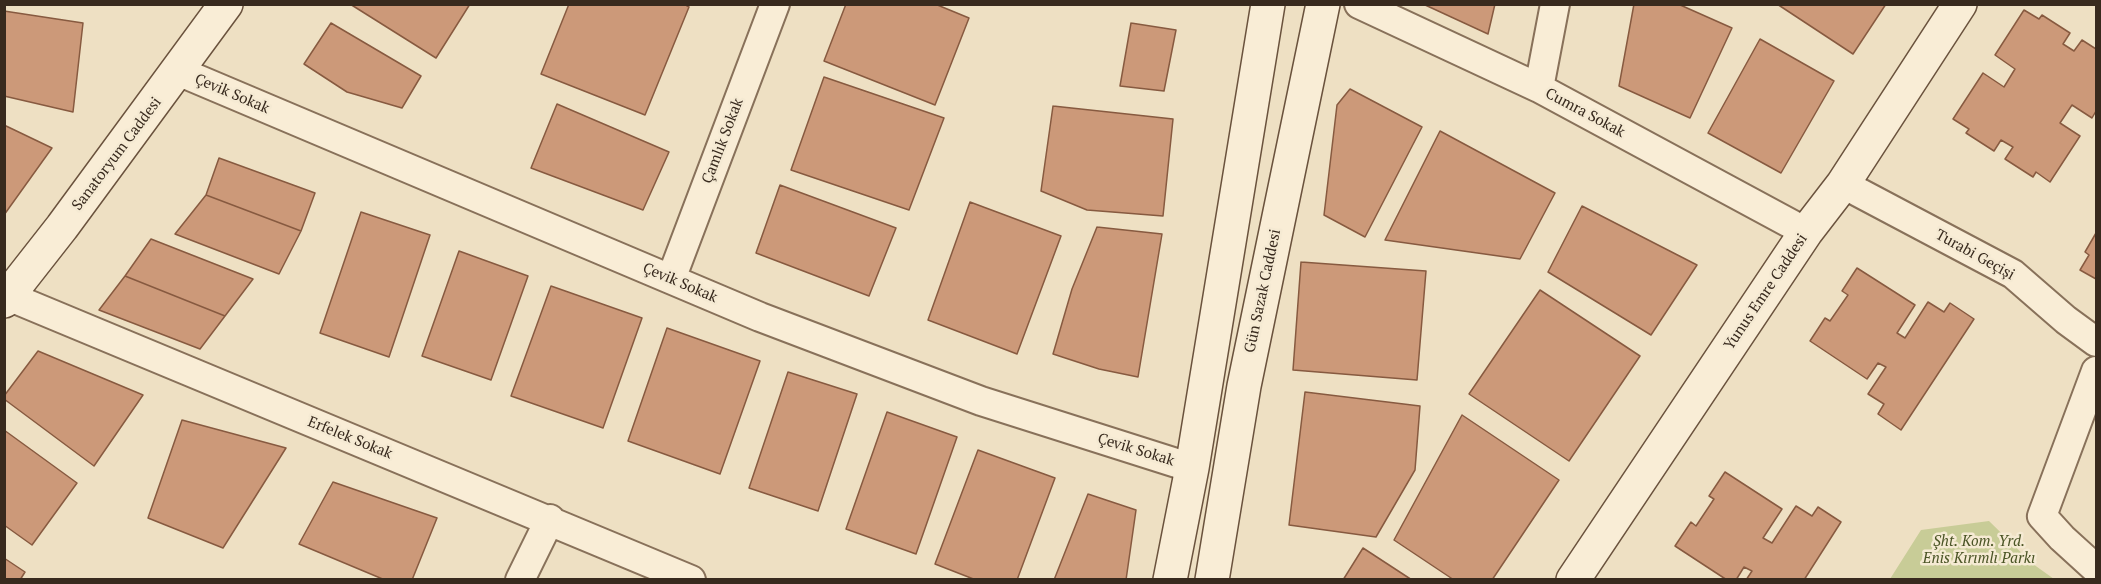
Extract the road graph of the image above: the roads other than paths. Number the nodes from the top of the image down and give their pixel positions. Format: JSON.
{"nodes":[{"id":1,"x":226,"y":4,"type":"edge"},
{"id":2,"x":775,"y":4,"type":"edge"},
{"id":3,"x":1268,"y":4,"type":"edge"},
{"id":4,"x":1323,"y":4,"type":"edge"},
{"id":5,"x":1359,"y":4,"type":"edge"},
{"id":6,"x":1556,"y":4,"type":"edge"},
{"id":7,"x":1960,"y":4,"type":"edge"},
{"id":8,"x":178,"y":71,"type":"junction"},
{"id":9,"x":1539,"y":88,"type":"junction"},
{"id":10,"x":1843,"y":184,"type":"junction"},
{"id":11,"x":1806,"y":232,"type":"junction"},
{"id":12,"x":671,"y":279,"type":"junction"},
{"id":13,"x":6,"y":298,"type":"edge"},
{"id":14,"x":2097,"y":342,"type":"edge"},
{"id":15,"x":2097,"y":371,"type":"edge"},
{"id":16,"x":1192,"y":468,"type":"junction"},
{"id":17,"x":550,"y":519,"type":"junction"},
{"id":18,"x":2097,"y":569,"type":"edge"},
{"id":19,"x":520,"y":579,"type":"edge"},
{"id":20,"x":691,"y":579,"type":"edge"},
{"id":21,"x":1170,"y":579,"type":"edge"},
{"id":22,"x":1212,"y":579,"type":"edge"},
{"id":23,"x":1573,"y":579,"type":"edge"}],
"edges":[{"from":1,"to":8,"type":"main road","name":"Sanatoryum Caddesi"},
{"from":2,"to":12,"type":"street","name":"Çamlık Sokak"},
{"from":3,"to":16,"type":"main road"},
{"from":4,"to":22,"type":"main road","name":"Gün Sazak Caddesi"},
{"from":5,"to":9,"type":"street","name":"Cumra Sokak"},
{"from":6,"to":9,"type":"street"},
{"from":7,"to":10,"type":"main road","name":"Yunus Emre Caddesi"},
{"from":8,"to":12,"type":"street","name":"Çevik Sokak"},
{"from":8,"to":13,"type":"main road","name":"Sanatoryum Caddesi"},
{"from":9,"to":11,"type":"street","name":"Cumra Sokak"},
{"from":10,"to":11,"type":"main road","name":"Yunus Emre Caddesi"},
{"from":10,"to":14,"type":"street","name":"Turabi Geçişi"},
{"from":11,"to":23,"type":"main road","name":"Yunus Emre Caddesi"},
{"from":12,"to":16,"type":"street","name":"Çevik Sokak"},
{"from":13,"to":17,"type":"street","name":"Erfelek Sokak"},
{"from":15,"to":18,"type":"street"},
{"from":16,"to":21,"type":"main road"},
{"from":17,"to":19,"type":"street"},
{"from":17,"to":20,"type":"street","name":"Erfelek Sokak"}]}
